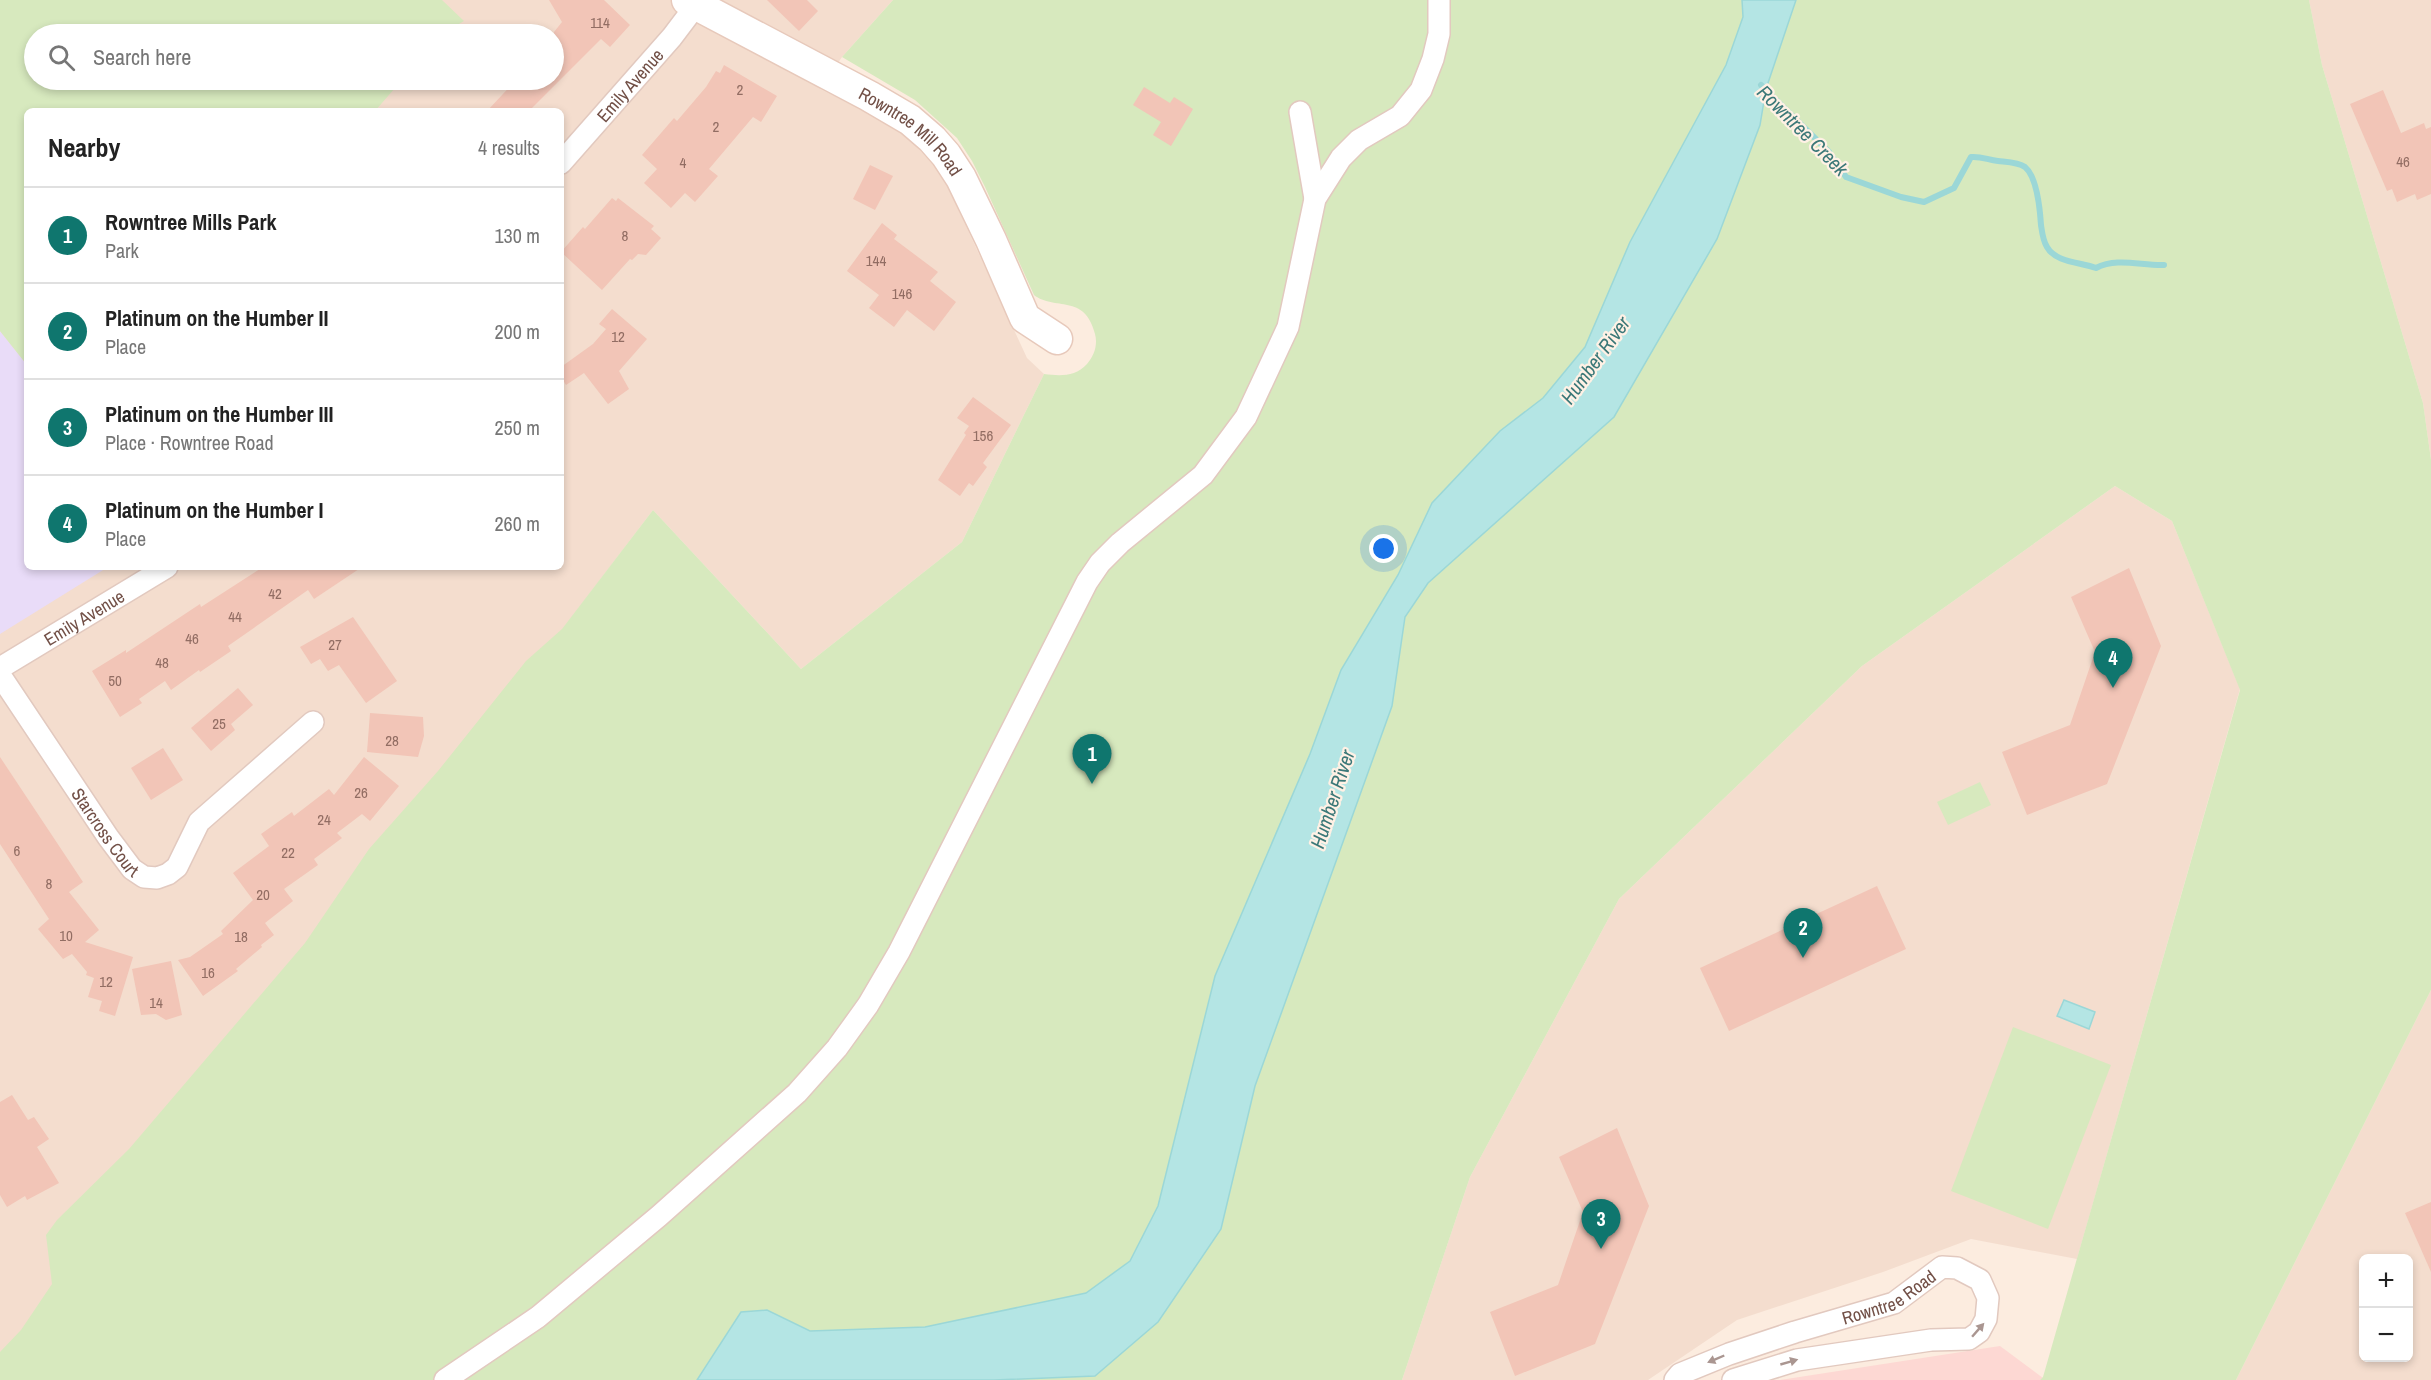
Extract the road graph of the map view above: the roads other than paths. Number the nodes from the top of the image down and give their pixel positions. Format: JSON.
{"nodes":[{"id":1,"x":1439,"y":0,"type":"edge"},
{"id":2,"x":694,"y":2,"type":"edge"},
{"id":3,"x":1300,"y":112,"type":"dead end"},
{"id":4,"x":564,"y":160,"type":"edge"},
{"id":5,"x":1315,"y":199,"type":"junction"},
{"id":6,"x":1057,"y":339,"type":"dead end"},
{"id":7,"x":162,"y":570,"type":"edge"},
{"id":8,"x":0,"y":668,"type":"edge"},
{"id":9,"x":0,"y":675,"type":"edge"},
{"id":10,"x":313,"y":722,"type":"dead end"},
{"id":11,"x":445,"y":1380,"type":"edge"},
{"id":12,"x":1675,"y":1380,"type":"edge"},
{"id":13,"x":1733,"y":1380,"type":"edge"}],
"edges":[{"from":1,"to":5,"type":"street"},
{"from":2,"to":4,"type":"street","name":"Emily Avenue"},
{"from":2,"to":6,"type":"street","name":"Rowntree Mill Road"},
{"from":3,"to":5,"type":"street"},
{"from":5,"to":11,"type":"street"},
{"from":7,"to":8,"type":"street","name":"Emily Avenue"},
{"from":9,"to":10,"type":"street","name":"Starcross Court"},
{"from":13,"to":12,"type":"street","name":"Rowntree Road","one_way":true}]}
